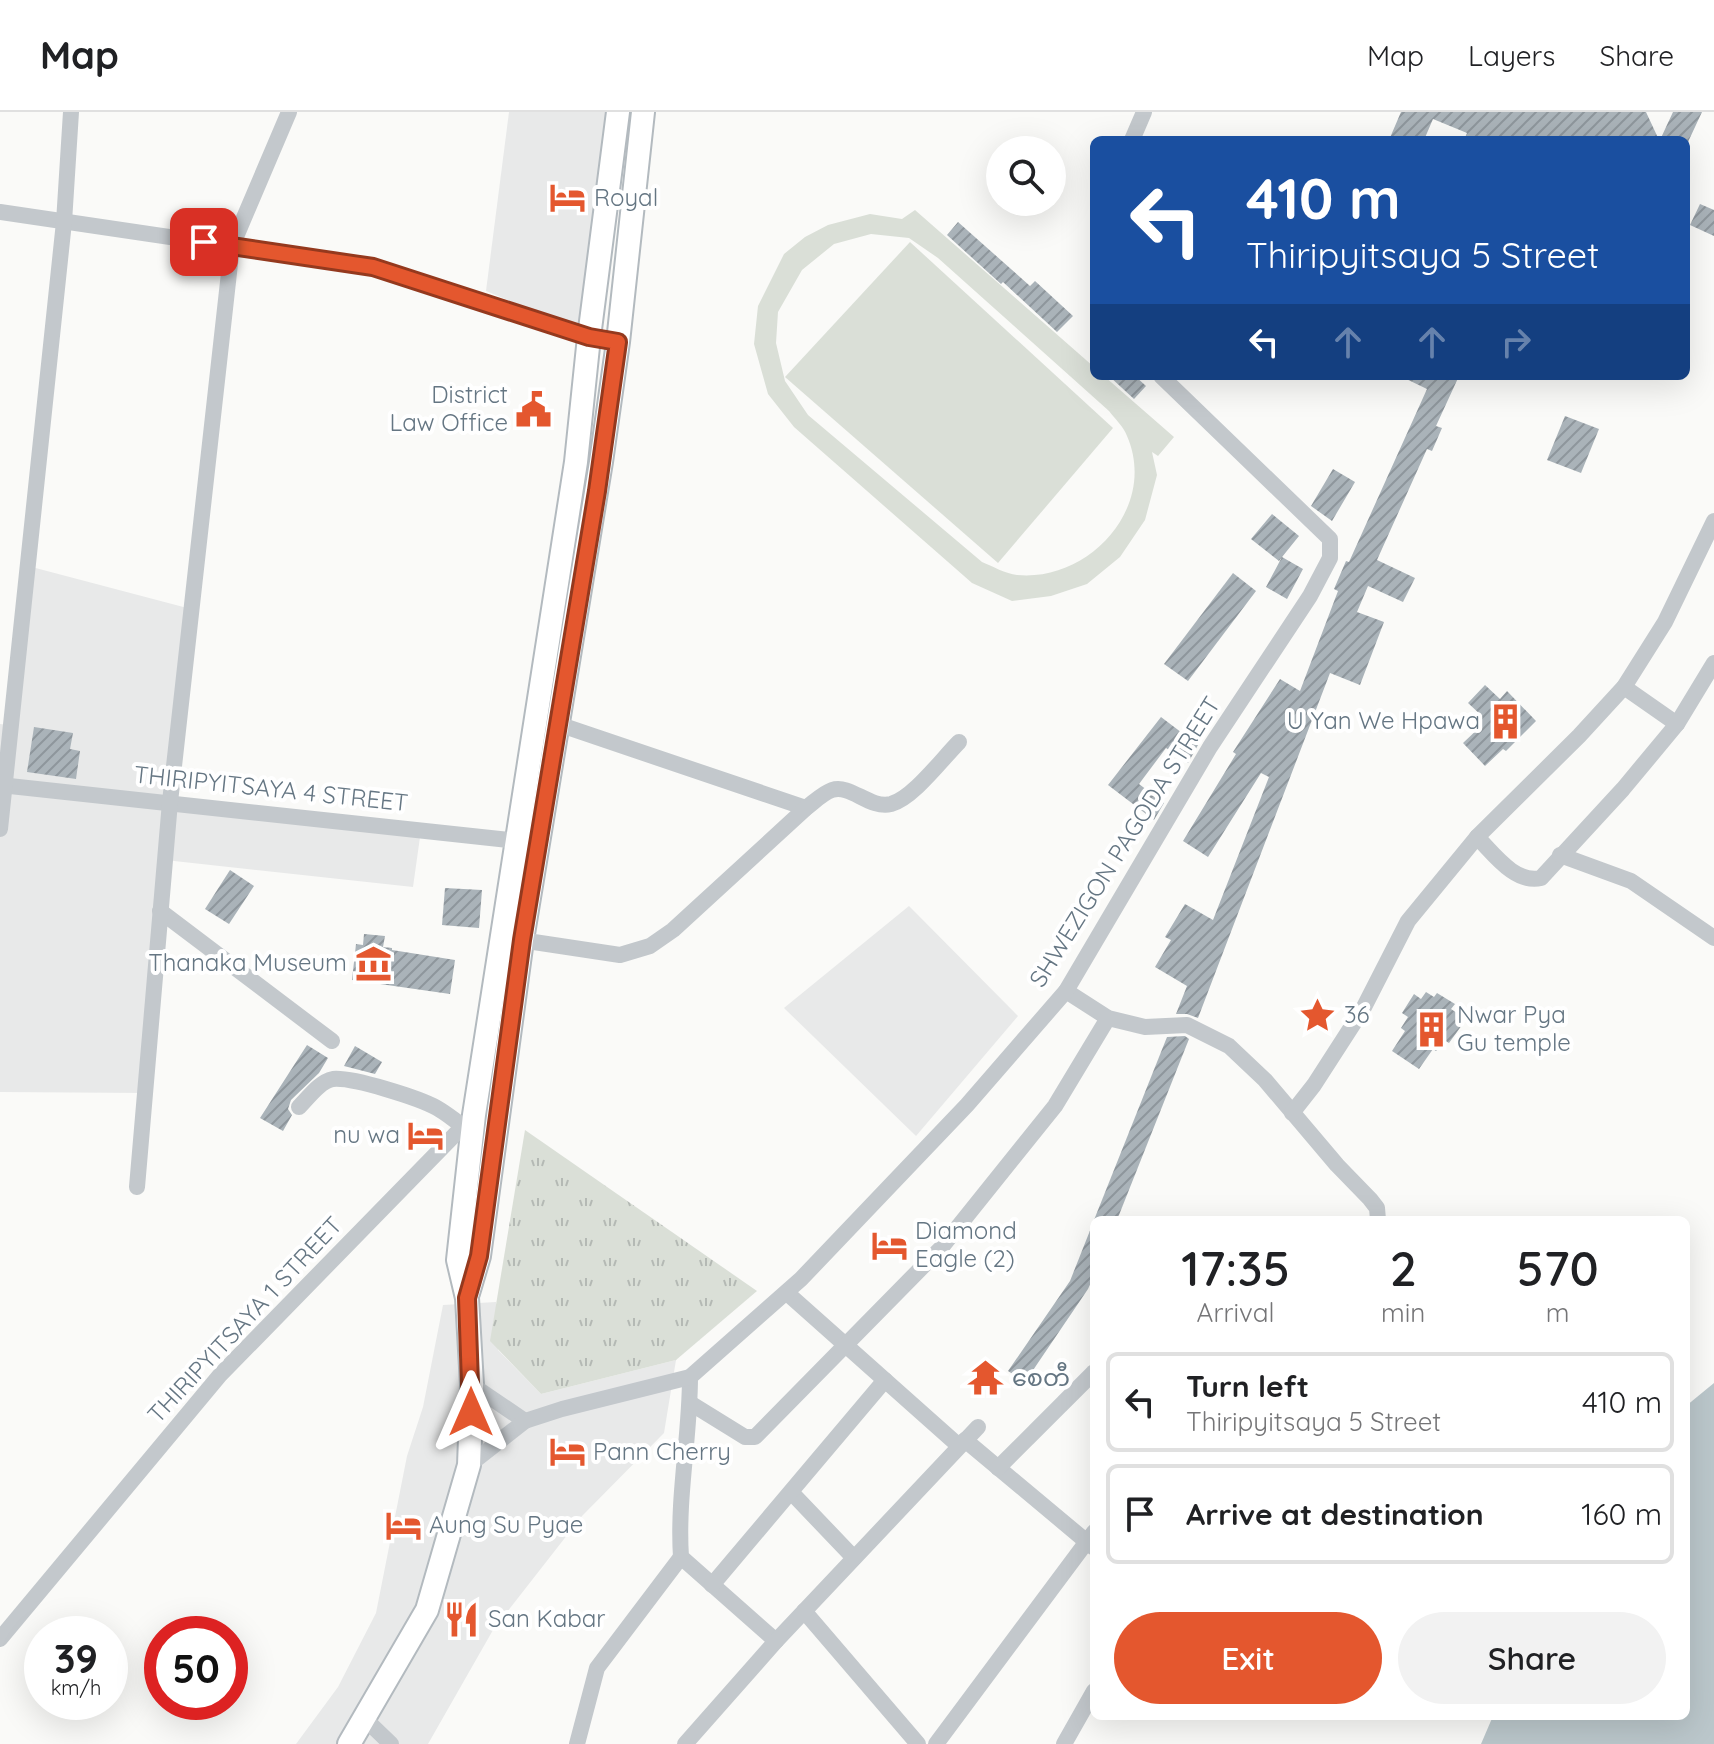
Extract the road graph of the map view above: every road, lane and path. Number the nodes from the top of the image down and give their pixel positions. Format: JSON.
{"nodes":[{"id":1,"x":71,"y":112,"type":"edge"},
{"id":2,"x":289,"y":112,"type":"edge"},
{"id":3,"x":618,"y":112,"type":"edge"},
{"id":4,"x":643,"y":112,"type":"edge"},
{"id":5,"x":1144,"y":112,"type":"edge"},
{"id":6,"x":1134,"y":136,"type":"edge"},
{"id":7,"x":0,"y":212,"type":"edge"},
{"id":8,"x":64,"y":222,"type":"junction"},
{"id":9,"x":232,"y":246,"type":"junction"},
{"id":10,"x":589,"y":337,"type":"junction"},
{"id":11,"x":618,"y":342,"type":"junction"},
{"id":12,"x":1165,"y":380,"type":"edge"},
{"id":13,"x":1714,"y":521,"type":"edge"},
{"id":14,"x":1714,"y":663,"type":"edge"},
{"id":15,"x":1624,"y":687,"type":"junction"},
{"id":16,"x":558,"y":724,"type":"junction"},
{"id":17,"x":1677,"y":724,"type":"junction"},
{"id":18,"x":959,"y":742,"type":"dead end"},
{"id":19,"x":2,"y":785,"type":"edge"},
{"id":20,"x":170,"y":802,"type":"junction"},
{"id":21,"x":806,"y":808,"type":"junction"},
{"id":22,"x":0,"y":829,"type":"edge"},
{"id":23,"x":1477,"y":837,"type":"junction"},
{"id":24,"x":527,"y":842,"type":"junction"},
{"id":25,"x":1560,"y":855,"type":"junction"},
{"id":26,"x":160,"y":911,"type":"junction"},
{"id":27,"x":511,"y":938,"type":"junction"},
{"id":28,"x":1714,"y":938,"type":"edge"},
{"id":29,"x":1066,"y":991,"type":"junction"},
{"id":30,"x":1108,"y":1018,"type":"junction"},
{"id":31,"x":332,"y":1041,"type":"dead end"},
{"id":32,"x":299,"y":1107,"type":"dead end"},
{"id":33,"x":1292,"y":1113,"type":"junction"},
{"id":34,"x":468,"y":1120,"type":"junction"},
{"id":35,"x":137,"y":1187,"type":"dead end"},
{"id":36,"x":1378,"y":1216,"type":"edge"},
{"id":37,"x":787,"y":1293,"type":"junction"},
{"id":38,"x":467,"y":1298,"type":"junction"},
{"id":39,"x":846,"y":1346,"type":"junction"},
{"id":40,"x":1090,"y":1376,"type":"edge"},
{"id":41,"x":690,"y":1377,"type":"junction"},
{"id":42,"x":885,"y":1380,"type":"junction"},
{"id":43,"x":472,"y":1385,"type":"junction"},
{"id":44,"x":690,"y":1403,"type":"junction"},
{"id":45,"x":525,"y":1421,"type":"junction"},
{"id":46,"x":978,"y":1427,"type":"dead end"},
{"id":47,"x":962,"y":1443,"type":"junction"},
{"id":48,"x":469,"y":1465,"type":"junction"},
{"id":49,"x":998,"y":1468,"type":"junction"},
{"id":50,"x":791,"y":1492,"type":"junction"},
{"id":51,"x":1090,"y":1539,"type":"edge"},
{"id":52,"x":1090,"y":1541,"type":"edge"},
{"id":53,"x":681,"y":1557,"type":"junction"},
{"id":54,"x":854,"y":1558,"type":"junction"},
{"id":55,"x":712,"y":1585,"type":"junction"},
{"id":56,"x":804,"y":1611,"type":"junction"},
{"id":57,"x":0,"y":1639,"type":"edge"},
{"id":58,"x":776,"y":1641,"type":"junction"},
{"id":59,"x":1090,"y":1698,"type":"edge"},
{"id":60,"x":364,"y":1718,"type":"junction"},
{"id":61,"x":349,"y":1744,"type":"edge"},
{"id":62,"x":391,"y":1744,"type":"edge"},
{"id":63,"x":577,"y":1744,"type":"edge"},
{"id":64,"x":685,"y":1744,"type":"edge"},
{"id":65,"x":918,"y":1744,"type":"edge"},
{"id":66,"x":936,"y":1744,"type":"edge"},
{"id":67,"x":1064,"y":1744,"type":"edge"}],
"edges":[{"from":1,"to":8,"type":"street"},
{"from":2,"to":9,"type":"street"},
{"from":3,"to":10,"type":"main road"},
{"from":4,"to":11,"type":"main road"},
{"from":5,"to":6,"type":"street"},
{"from":7,"to":8,"type":"street"},
{"from":8,"to":9,"type":"street"},
{"from":8,"to":19,"type":"street"},
{"from":9,"to":10,"type":"street"},
{"from":9,"to":20,"type":"street"},
{"from":10,"to":11,"type":"street"},
{"from":10,"to":24,"type":"main road"},
{"from":11,"to":16,"type":"main road"},
{"from":12,"to":29,"type":"street","name":"SHWEZIGON PAGODA STREET"},
{"from":13,"to":15,"type":"street"},
{"from":14,"to":17,"type":"street"},
{"from":15,"to":17,"type":"street"},
{"from":15,"to":23,"type":"street"},
{"from":16,"to":21,"type":"street"},
{"from":16,"to":24,"type":"main road"},
{"from":17,"to":25,"type":"street"},
{"from":18,"to":21,"type":"street"},
{"from":19,"to":20,"type":"street","name":"THIRIPYITSAYA 4 STREET"},
{"from":19,"to":22,"type":"street"},
{"from":20,"to":24,"type":"street","name":"THIRIPYITSAYA 4 STREET"},
{"from":20,"to":26,"type":"street"},
{"from":21,"to":27,"type":"street"},
{"from":23,"to":25,"type":"street"},
{"from":23,"to":33,"type":"street"},
{"from":24,"to":27,"type":"main road"},
{"from":25,"to":28,"type":"street"},
{"from":26,"to":31,"type":"street"},
{"from":26,"to":35,"type":"street"},
{"from":27,"to":34,"type":"main road"},
{"from":27,"to":38,"type":"main road"},
{"from":29,"to":30,"type":"street"},
{"from":29,"to":37,"type":"street","name":"SHWEZIGON PAGODA STREET"},
{"from":30,"to":33,"type":"street"},
{"from":30,"to":39,"type":"street"},
{"from":32,"to":34,"type":"street"},
{"from":33,"to":36,"type":"street"},
{"from":34,"to":38,"type":"main road"},
{"from":34,"to":57,"type":"street","name":"THIRIPYITSAYA 1 STREET"},
{"from":37,"to":39,"type":"street"},
{"from":37,"to":41,"type":"street","name":"SHWEZIGON PAGODA STREET"},
{"from":38,"to":43,"type":"main road"},
{"from":39,"to":42,"type":"street"},
{"from":39,"to":44,"type":"street"},
{"from":40,"to":49,"type":"street"},
{"from":41,"to":44,"type":"street"},
{"from":41,"to":45,"type":"street","name":"SHWEZIGON PAGODA STREET"},
{"from":42,"to":47,"type":"street"},
{"from":42,"to":50,"type":"street"},
{"from":43,"to":45,"type":"street"},
{"from":43,"to":48,"type":"main road"},
{"from":44,"to":53,"type":"street"},
{"from":45,"to":48,"type":"street","name":"SHWEZIGON PAGODA STREET"},
{"from":46,"to":47,"type":"street"},
{"from":47,"to":49,"type":"street"},
{"from":47,"to":54,"type":"street"},
{"from":48,"to":60,"type":"main road"},
{"from":49,"to":51,"type":"street"},
{"from":50,"to":54,"type":"street"},
{"from":50,"to":55,"type":"street"},
{"from":52,"to":66,"type":"street"},
{"from":53,"to":55,"type":"street"},
{"from":53,"to":63,"type":"street"},
{"from":54,"to":56,"type":"street"},
{"from":55,"to":58,"type":"street"},
{"from":56,"to":58,"type":"street"},
{"from":56,"to":65,"type":"street"},
{"from":58,"to":64,"type":"street"},
{"from":59,"to":67,"type":"street"},
{"from":60,"to":61,"type":"main road"},
{"from":60,"to":62,"type":"street"}]}
